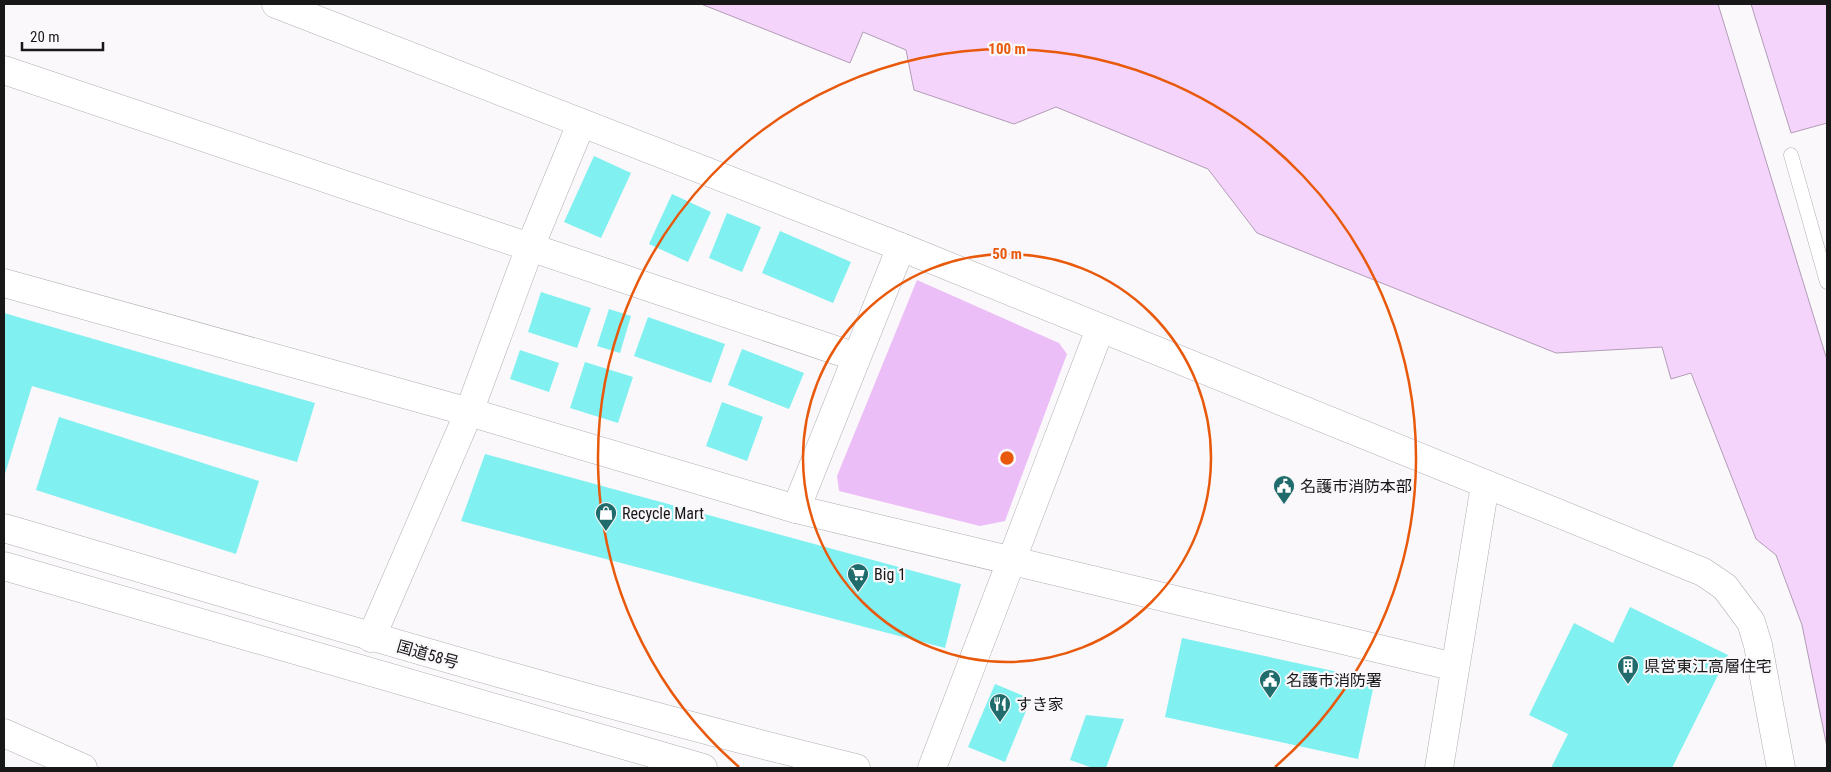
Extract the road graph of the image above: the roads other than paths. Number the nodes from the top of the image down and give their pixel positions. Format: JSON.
{"nodes":[{"id":1,"x":276,"y":4,"type":"edge"},
{"id":2,"x":4,"y":70,"type":"edge"},
{"id":3,"x":581,"y":124,"type":"junction"},
{"id":4,"x":1791,"y":155,"type":"dead end"},
{"id":5,"x":530,"y":247,"type":"junction"},
{"id":6,"x":901,"y":247,"type":"junction"},
{"id":7,"x":1827,"y":282,"type":"edge"},
{"id":8,"x":4,"y":283,"type":"edge"},
{"id":9,"x":1100,"y":329,"type":"junction"},
{"id":10,"x":856,"y":357,"type":"junction"},
{"id":11,"x":469,"y":412,"type":"junction"},
{"id":12,"x":1486,"y":485,"type":"junction"},
{"id":13,"x":796,"y":509,"type":"junction"},
{"id":14,"x":4,"y":528,"type":"edge"},
{"id":15,"x":1012,"y":560,"type":"junction"},
{"id":16,"x":4,"y":566,"type":"edge"},
{"id":17,"x":371,"y":638,"type":"junction"},
{"id":18,"x":1455,"y":667,"type":"junction"},
{"id":19,"x":4,"y":733,"type":"edge"},
{"id":20,"x":84,"y":768,"type":"edge"},
{"id":21,"x":703,"y":768,"type":"edge"},
{"id":22,"x":856,"y":768,"type":"edge"},
{"id":23,"x":932,"y":768,"type":"edge"},
{"id":24,"x":1439,"y":768,"type":"edge"},
{"id":25,"x":1781,"y":768,"type":"edge"}],
"edges":[{"from":1,"to":3,"type":"main road"},
{"from":2,"to":5,"type":"main road"},
{"from":3,"to":5,"type":"main road"},
{"from":3,"to":6,"type":"main road"},
{"from":4,"to":7,"type":"lane"},
{"from":5,"to":10,"type":"main road"},
{"from":5,"to":11,"type":"main road"},
{"from":6,"to":9,"type":"main road"},
{"from":6,"to":10,"type":"main road"},
{"from":8,"to":11,"type":"main road"},
{"from":9,"to":12,"type":"main road"},
{"from":9,"to":15,"type":"main road"},
{"from":10,"to":13,"type":"main road"},
{"from":11,"to":13,"type":"main road"},
{"from":11,"to":17,"type":"main road"},
{"from":12,"to":18,"type":"main road"},
{"from":12,"to":25,"type":"main road"},
{"from":13,"to":15,"type":"main road"},
{"from":14,"to":17,"type":"main road","name":"国道58号"},
{"from":15,"to":18,"type":"main road"},
{"from":15,"to":23,"type":"main road"},
{"from":16,"to":21,"type":"main road","name":"国道58号"},
{"from":17,"to":22,"type":"main road","name":"国道58号"},
{"from":18,"to":24,"type":"main road"},
{"from":19,"to":20,"type":"main road"}]}
